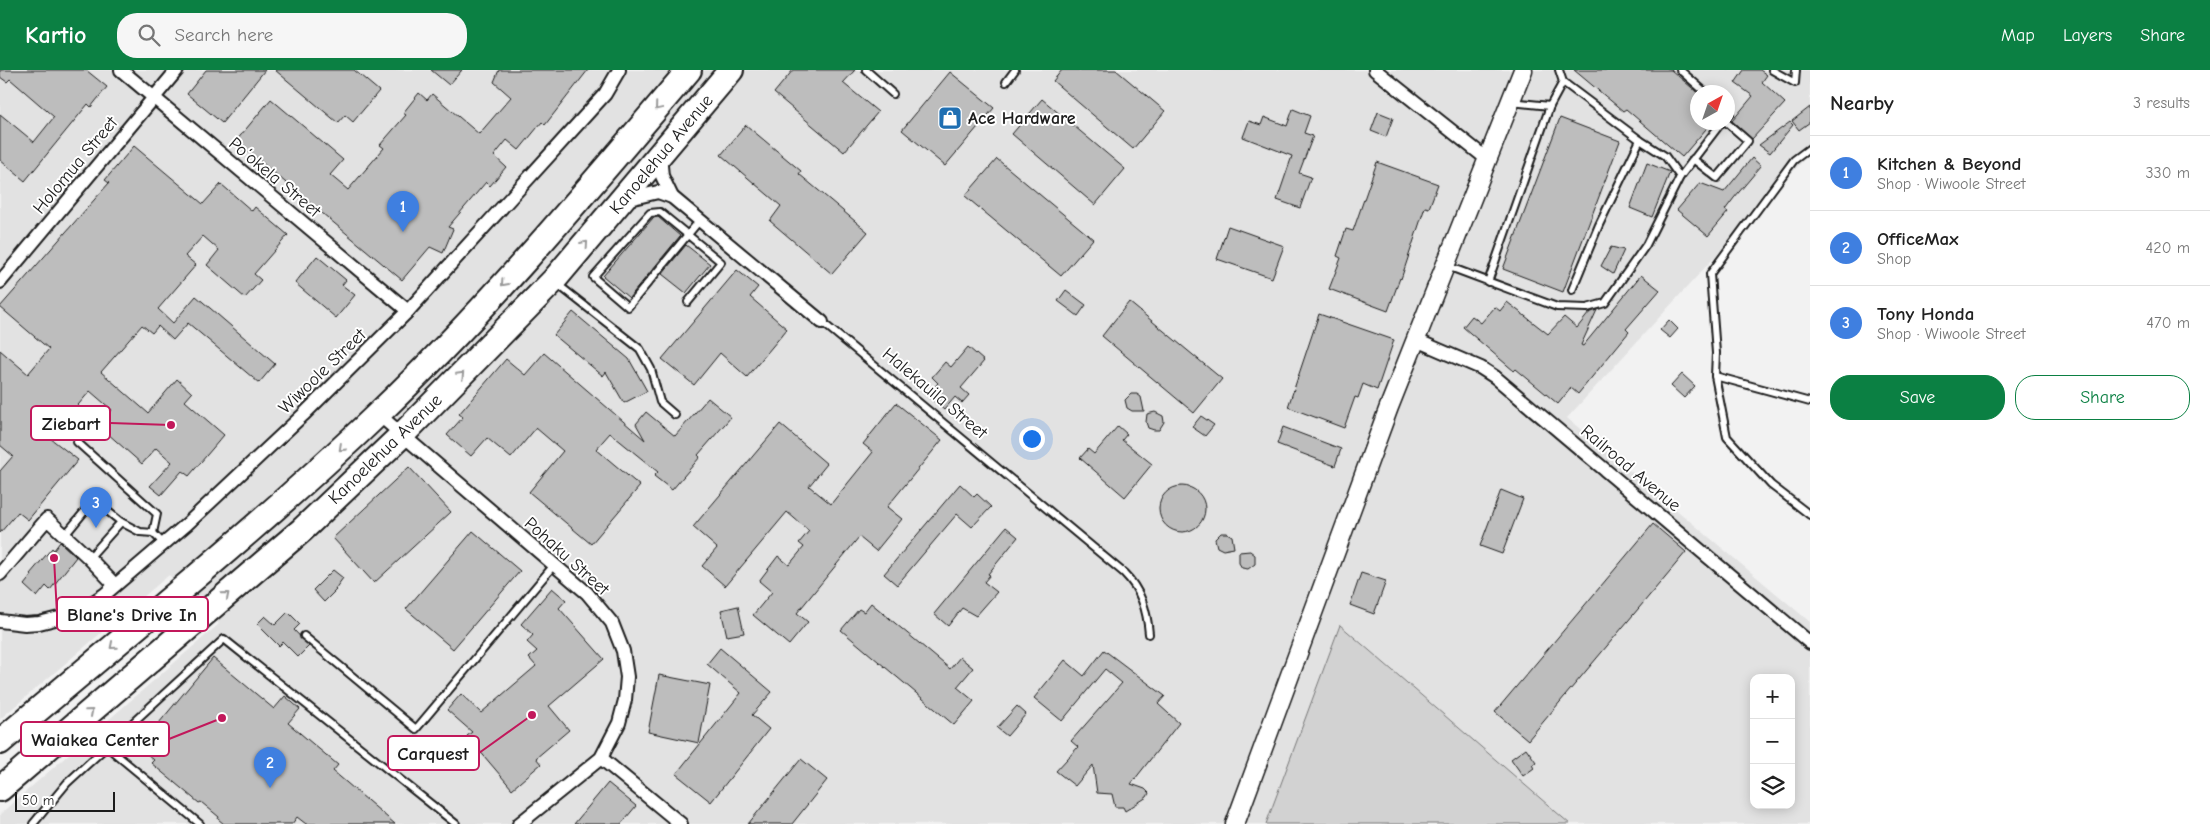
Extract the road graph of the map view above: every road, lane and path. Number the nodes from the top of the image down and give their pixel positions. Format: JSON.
{"nodes":[{"id":1,"x":121,"y":70,"type":"edge"},
{"id":2,"x":177,"y":70,"type":"edge"},
{"id":3,"x":619,"y":70,"type":"edge"},
{"id":4,"x":689,"y":70,"type":"edge"},
{"id":5,"x":732,"y":70,"type":"edge"},
{"id":6,"x":866,"y":70,"type":"edge"},
{"id":7,"x":1015,"y":70,"type":"edge"},
{"id":8,"x":1375,"y":70,"type":"edge"},
{"id":9,"x":1523,"y":70,"type":"edge"},
{"id":10,"x":1558,"y":70,"type":"edge"},
{"id":11,"x":1680,"y":70,"type":"edge"},
{"id":12,"x":1772,"y":70,"type":"edge"},
{"id":13,"x":1796,"y":70,"type":"edge"},
{"id":14,"x":1006,"y":82,"type":"dead end"},
{"id":15,"x":1563,"y":82,"type":"junction"},
{"id":16,"x":1697,"y":85,"type":"edge"},
{"id":17,"x":893,"y":94,"type":"dead end"},
{"id":18,"x":153,"y":98,"type":"junction"},
{"id":19,"x":1510,"y":102,"type":"junction"},
{"id":20,"x":1550,"y":106,"type":"junction"},
{"id":21,"x":1718,"y":130,"type":"edge"},
{"id":22,"x":1734,"y":130,"type":"edge"},
{"id":23,"x":1640,"y":140,"type":"junction"},
{"id":24,"x":1810,"y":148,"type":"edge"},
{"id":25,"x":660,"y":155,"type":"junction"},
{"id":26,"x":1487,"y":159,"type":"junction"},
{"id":27,"x":1694,"y":159,"type":"junction"},
{"id":28,"x":1680,"y":177,"type":"junction"},
{"id":29,"x":672,"y":197,"type":"junction"},
{"id":30,"x":623,"y":201,"type":"junction"},
{"id":31,"x":700,"y":220,"type":"junction"},
{"id":32,"x":688,"y":234,"type":"junction"},
{"id":33,"x":1446,"y":265,"type":"junction"},
{"id":34,"x":554,"y":280,"type":"junction"},
{"id":35,"x":0,"y":282,"type":"edge"},
{"id":36,"x":1488,"y":282,"type":"junction"},
{"id":37,"x":1572,"y":290,"type":"dead end"},
{"id":38,"x":688,"y":302,"type":"dead end"},
{"id":39,"x":408,"y":311,"type":"junction"},
{"id":40,"x":822,"y":322,"type":"joint"},
{"id":41,"x":1416,"y":340,"type":"junction"},
{"id":42,"x":1715,"y":376,"type":"junction"},
{"id":43,"x":1810,"y":402,"type":"edge"},
{"id":44,"x":378,"y":414,"type":"junction"},
{"id":45,"x":675,"y":415,"type":"dead end"},
{"id":46,"x":402,"y":435,"type":"junction"},
{"id":47,"x":77,"y":442,"type":"dead end"},
{"id":48,"x":1810,"y":515,"type":"edge"},
{"id":49,"x":121,"y":522,"type":"junction"},
{"id":50,"x":153,"y":533,"type":"junction"},
{"id":51,"x":65,"y":535,"type":"junction"},
{"id":52,"x":164,"y":544,"type":"junction"},
{"id":53,"x":89,"y":558,"type":"junction"},
{"id":54,"x":554,"y":565,"type":"junction"},
{"id":55,"x":0,"y":574,"type":"edge"},
{"id":56,"x":115,"y":585,"type":"junction"},
{"id":57,"x":0,"y":621,"type":"edge"},
{"id":58,"x":1149,"y":634,"type":"dead end"},
{"id":59,"x":304,"y":636,"type":"dead end"},
{"id":60,"x":1810,"y":643,"type":"edge"},
{"id":61,"x":0,"y":742,"type":"edge"},
{"id":62,"x":106,"y":746,"type":"junction"},
{"id":63,"x":601,"y":758,"type":"junction"},
{"id":64,"x":0,"y":789,"type":"edge"},
{"id":65,"x":33,"y":824,"type":"edge"},
{"id":66,"x":200,"y":824,"type":"edge"},
{"id":67,"x":456,"y":824,"type":"edge"},
{"id":68,"x":520,"y":824,"type":"edge"},
{"id":69,"x":681,"y":824,"type":"edge"},
{"id":70,"x":1235,"y":824,"type":"edge"}],
"edges":[{"from":1,"to":18,"type":"street","name":"Po‘okela Street"},
{"from":2,"to":18,"type":"street","name":"Holomua Street"},
{"from":3,"to":39,"type":"street","name":"Wiwoole Street"},
{"from":4,"to":44,"type":"highway","name":"Kanoelehua Avenue","one_way":true},
{"from":5,"to":25,"type":"highway","name":"Kanoelehua Avenue"},
{"from":6,"to":17,"type":"lane"},
{"from":7,"to":14,"type":"lane"},
{"from":8,"to":26,"type":"street"},
{"from":9,"to":19,"type":"street"},
{"from":10,"to":15,"type":"lane"},
{"from":11,"to":16,"type":"lane"},
{"from":12,"to":13,"type":"lane"},
{"from":15,"to":20,"type":"lane"},
{"from":15,"to":23,"type":"lane"},
{"from":18,"to":35,"type":"street","name":"Holomua Street"},
{"from":18,"to":39,"type":"street","name":"Po‘okela Street"},
{"from":19,"to":20,"type":"lane"},
{"from":19,"to":26,"type":"street"},
{"from":20,"to":36,"type":"lane"},
{"from":21,"to":27,"type":"lane"},
{"from":22,"to":27,"type":"lane"},
{"from":23,"to":28,"type":"lane"},
{"from":23,"to":37,"type":"lane"},
{"from":24,"to":42,"type":"lane"},
{"from":25,"to":29,"type":"street","name":"Halekauila Street"},
{"from":25,"to":30,"type":"highway","name":"Kanoelehua Avenue"},
{"from":26,"to":33,"type":"street"},
{"from":27,"to":28,"type":"lane"},
{"from":28,"to":36,"type":"lane"},
{"from":29,"to":30,"type":"street"},
{"from":29,"to":31,"type":"street","name":"Halekauila Street"},
{"from":34,"to":30,"type":"highway","name":"Kanoelehua Avenue","one_way":true},
{"from":31,"to":32,"type":"lane"},
{"from":31,"to":40,"type":"street","name":"Halekauila Street"},
{"from":32,"to":32,"type":"lane"},
{"from":32,"to":38,"type":"lane"},
{"from":33,"to":36,"type":"lane"},
{"from":33,"to":41,"type":"street"},
{"from":34,"to":45,"type":"lane"},
{"from":46,"to":34,"type":"highway","name":"Kanoelehua Avenue","one_way":true},
{"from":39,"to":52,"type":"street","name":"Wiwoole Street"},
{"from":40,"to":58,"type":"lane","name":"Halekauila Street"},
{"from":41,"to":60,"type":"street","name":"Railroad Avenue"},
{"from":41,"to":70,"type":"street"},
{"from":42,"to":43,"type":"lane"},
{"from":42,"to":48,"type":"lane"},
{"from":44,"to":46,"type":"street","name":"Pohaku Street"},
{"from":44,"to":61,"type":"highway","name":"Kanoelehua Avenue","one_way":true},
{"from":46,"to":54,"type":"street","name":"Pohaku Street"},
{"from":64,"to":46,"type":"highway","name":"Kanoelehua Avenue","one_way":true},
{"from":47,"to":50,"type":"lane"},
{"from":49,"to":50,"type":"lane"},
{"from":49,"to":51,"type":"lane"},
{"from":49,"to":53,"type":"lane"},
{"from":50,"to":52,"type":"lane"},
{"from":51,"to":53,"type":"street"},
{"from":51,"to":55,"type":"street"},
{"from":52,"to":56,"type":"street","name":"Wiwoole Street"},
{"from":53,"to":56,"type":"street"},
{"from":54,"to":59,"type":"lane"},
{"from":54,"to":63,"type":"street","name":"Pohaku Street"},
{"from":56,"to":57,"type":"street","name":"Wiwoole Street"},
{"from":62,"to":65,"type":"lane"},
{"from":62,"to":66,"type":"lane"},
{"from":62,"to":67,"type":"lane"},
{"from":63,"to":68,"type":"street","name":"Pohaku Street"},
{"from":63,"to":69,"type":"street"}]}
